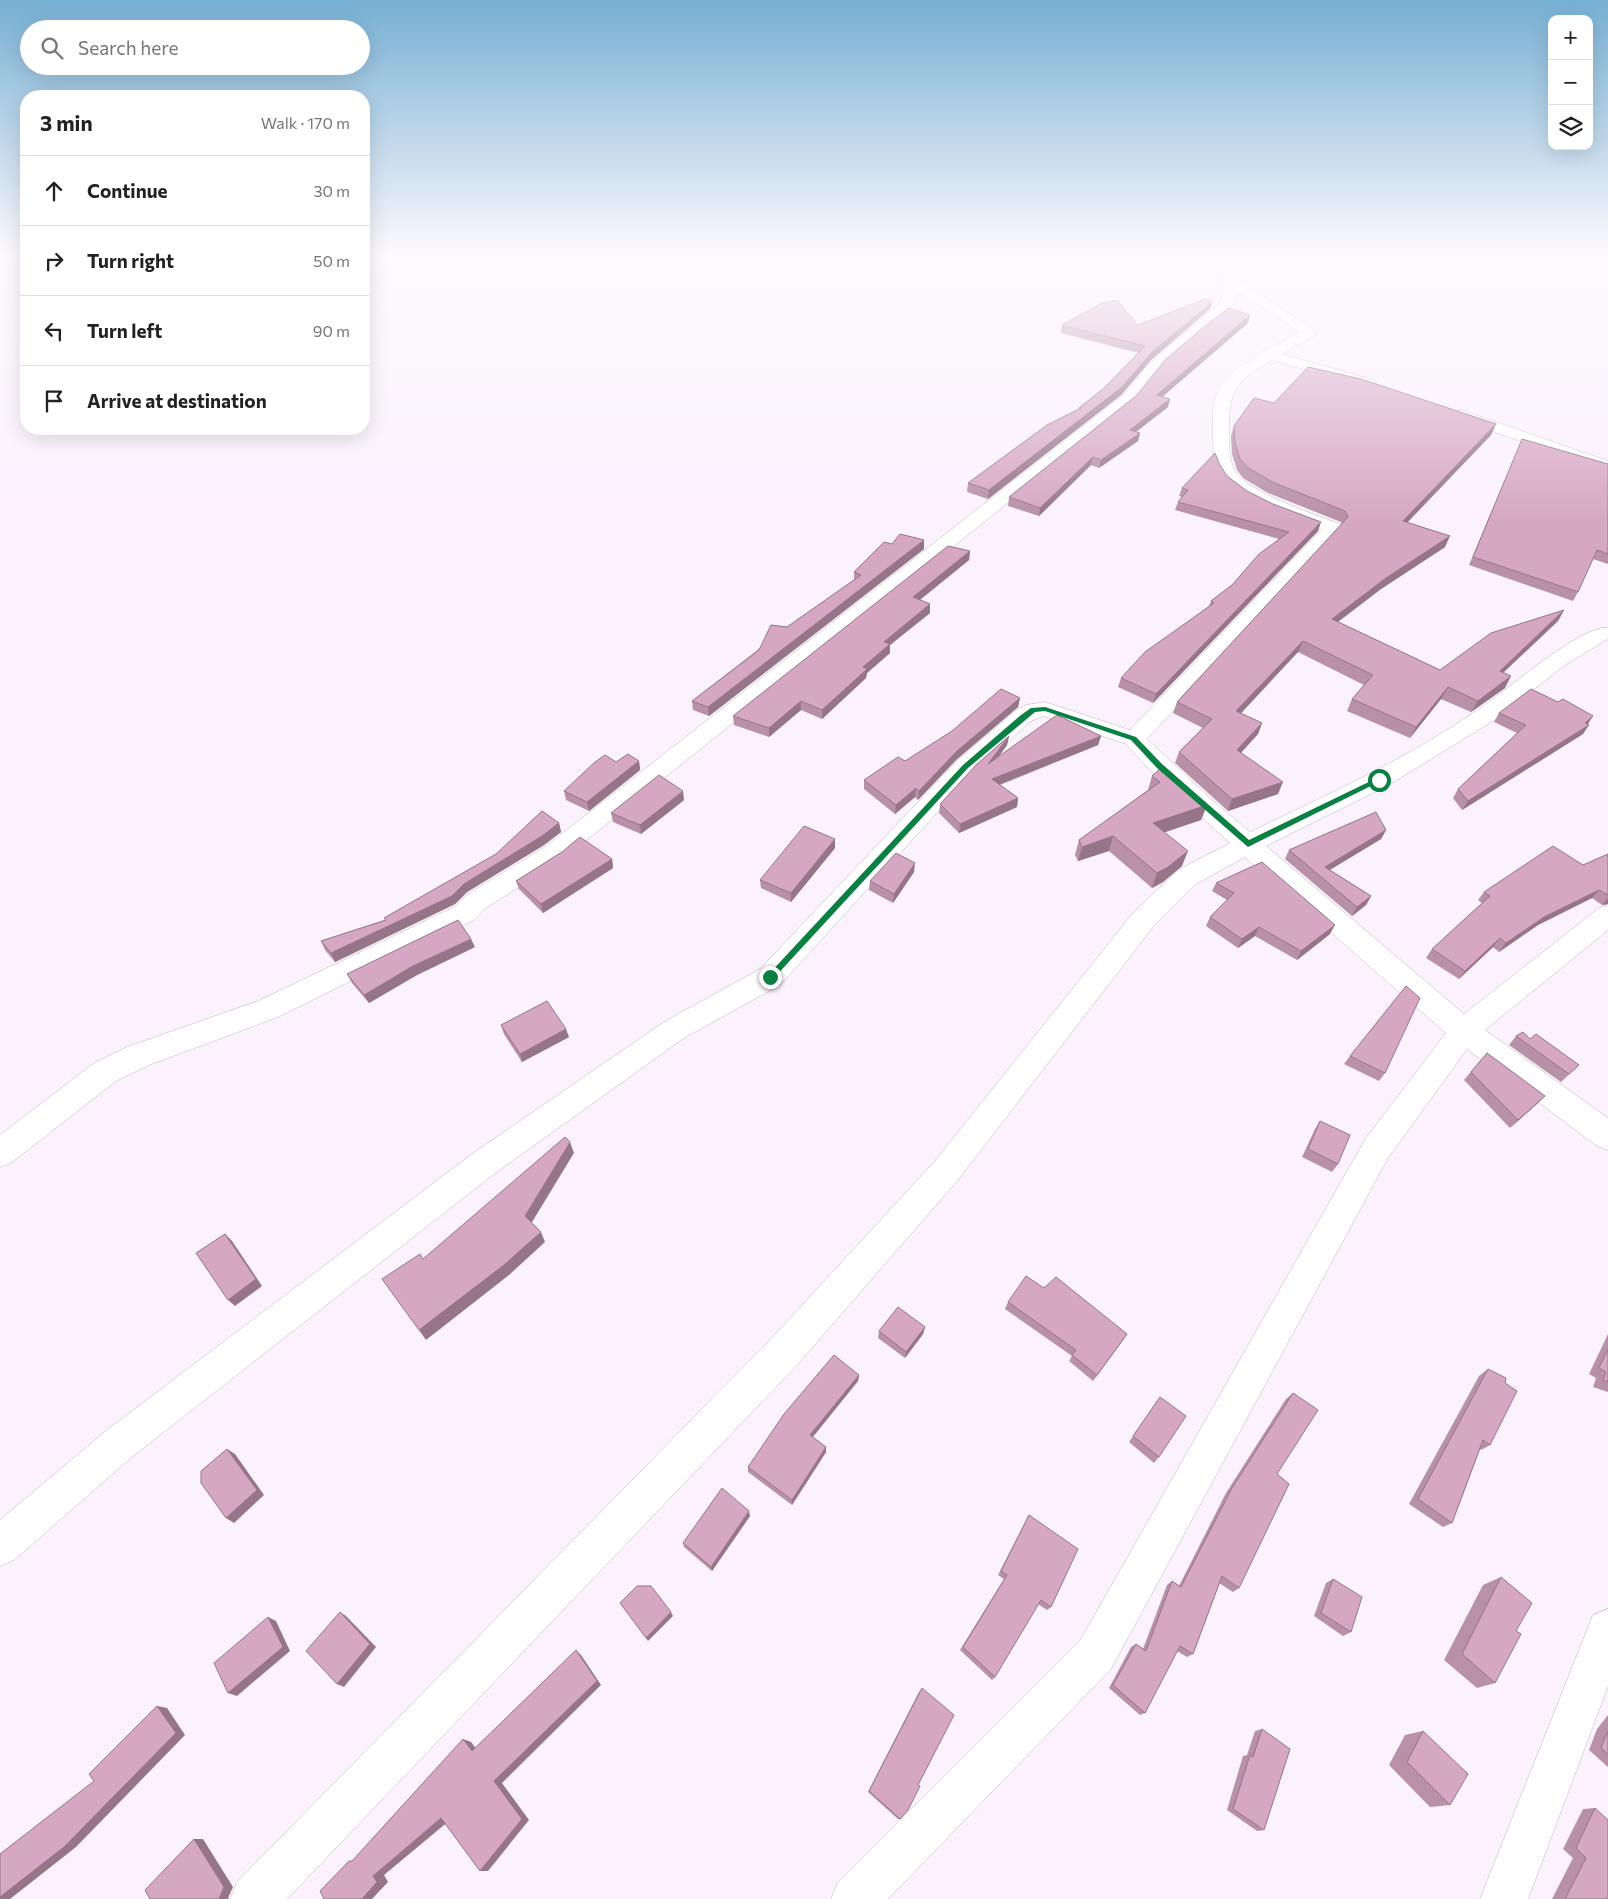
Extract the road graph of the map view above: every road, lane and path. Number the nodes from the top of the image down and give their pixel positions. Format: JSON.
{"nodes":[{"id":1,"x":1181,"y":343,"type":"edge"},
{"id":2,"x":1292,"y":343,"type":"edge"},
{"id":3,"x":1271,"y":355,"type":"junction"},
{"id":4,"x":1379,"y":387,"type":"edge"},
{"id":5,"x":1445,"y":410,"type":"edge"},
{"id":6,"x":1608,"y":467,"type":"edge"},
{"id":7,"x":1604,"y":633,"type":"dead end"},
{"id":8,"x":1134,"y":739,"type":"junction"},
{"id":9,"x":1248,"y":844,"type":"junction"},
{"id":10,"x":1608,"y":915,"type":"edge"},
{"id":11,"x":1464,"y":1031,"type":"junction"},
{"id":12,"x":1608,"y":1136,"type":"edge"},
{"id":13,"x":0,"y":1153,"type":"edge"},
{"id":14,"x":0,"y":1546,"type":"edge"},
{"id":15,"x":1608,"y":1630,"type":"edge"},
{"id":16,"x":254,"y":1899,"type":"edge"},
{"id":17,"x":856,"y":1899,"type":"edge"},
{"id":18,"x":1504,"y":1899,"type":"edge"}],
"edges":[{"from":1,"to":13,"type":"street"},
{"from":2,"to":3,"type":"street"},
{"from":3,"to":4,"type":"street"},
{"from":3,"to":8,"type":"street"},
{"from":5,"to":6,"type":"street"},
{"from":7,"to":9,"type":"street"},
{"from":8,"to":9,"type":"street"},
{"from":8,"to":14,"type":"street"},
{"from":9,"to":11,"type":"street"},
{"from":9,"to":16,"type":"street"},
{"from":10,"to":11,"type":"street"},
{"from":11,"to":12,"type":"street"},
{"from":11,"to":17,"type":"street"},
{"from":15,"to":18,"type":"street"}]}
